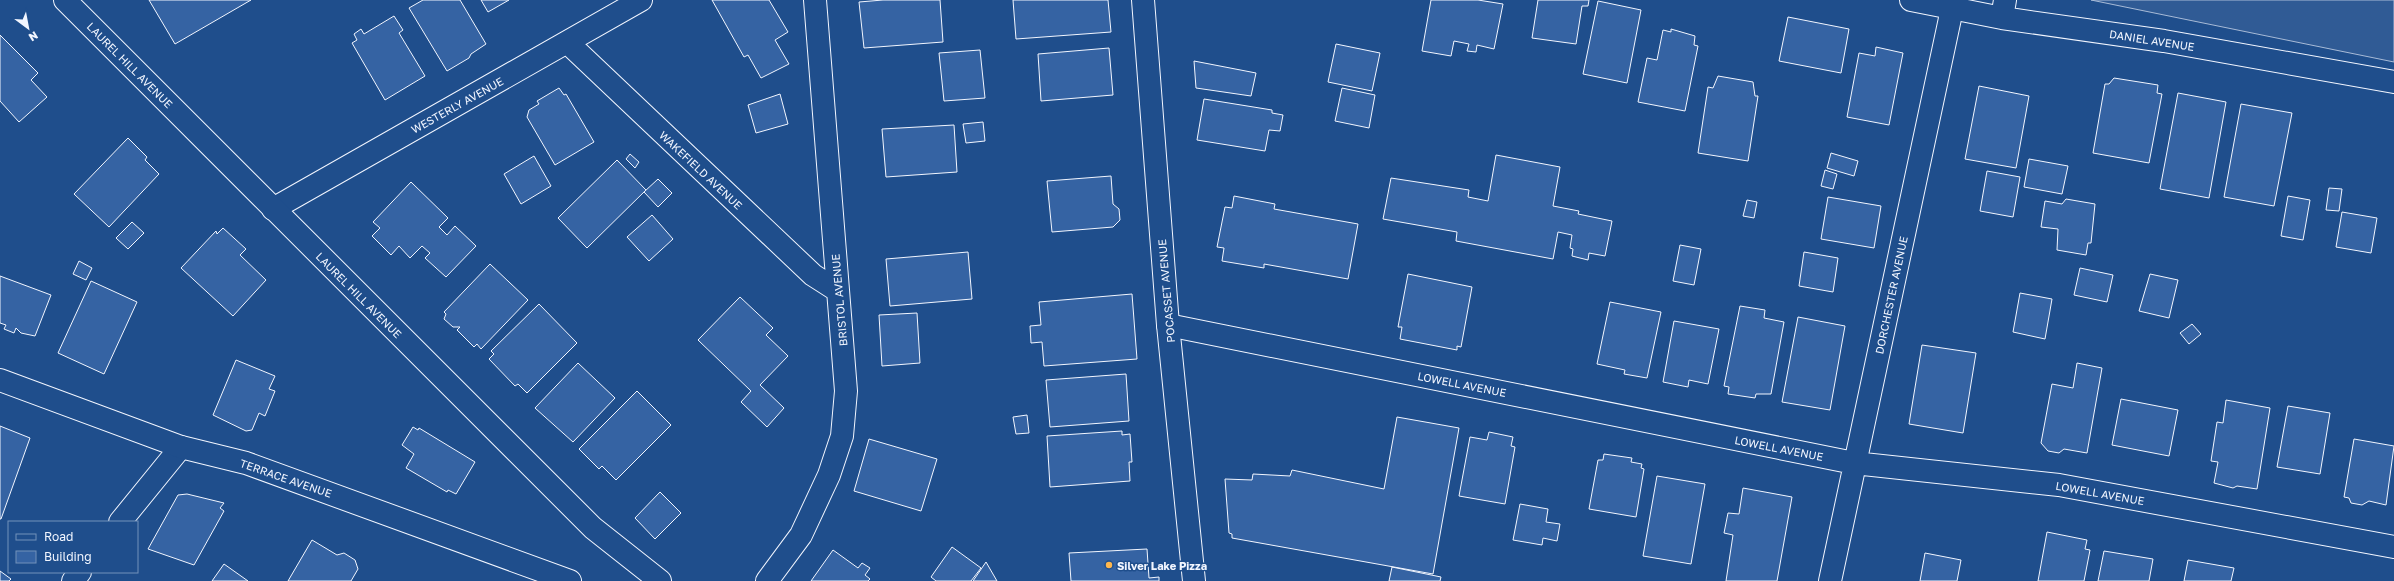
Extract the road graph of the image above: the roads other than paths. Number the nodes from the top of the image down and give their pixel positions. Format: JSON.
{"nodes":[{"id":1,"x":65,"y":0,"type":"edge"},
{"id":2,"x":641,"y":0,"type":"edge"},
{"id":3,"x":815,"y":0,"type":"edge"},
{"id":4,"x":1143,"y":0,"type":"edge"},
{"id":5,"x":1911,"y":0,"type":"edge"},
{"id":6,"x":1952,"y":9,"type":"junction"},
{"id":7,"x":2004,"y":9,"type":"edge"},
{"id":8,"x":568,"y":43,"type":"junction"},
{"id":9,"x":2394,"y":82,"type":"edge"},
{"id":10,"x":273,"y":209,"type":"junction"},
{"id":11,"x":838,"y":291,"type":"junction"},
{"id":12,"x":1168,"y":325,"type":"junction"},
{"id":13,"x":0,"y":380,"type":"edge"},
{"id":14,"x":181,"y":446,"type":"junction"},
{"id":15,"x":1854,"y":463,"type":"junction"},
{"id":16,"x":121,"y":521,"type":"edge"},
{"id":17,"x":2394,"y":547,"type":"edge"},
{"id":18,"x":79,"y":573,"type":"edge"},
{"id":19,"x":73,"y":581,"type":"edge"},
{"id":20,"x":570,"y":581,"type":"edge"},
{"id":21,"x":660,"y":581,"type":"edge"},
{"id":22,"x":767,"y":581,"type":"edge"},
{"id":23,"x":1194,"y":581,"type":"edge"},
{"id":24,"x":1830,"y":581,"type":"edge"}],
"edges":[{"from":1,"to":10,"type":"street","name":"LAUREL HILL AVENUE"},
{"from":2,"to":8,"type":"street","name":"WESTERLY AVENUE"},
{"from":3,"to":11,"type":"street","name":"BRISTOL AVENUE"},
{"from":4,"to":12,"type":"street","name":"POCASSET AVENUE"},
{"from":5,"to":6,"type":"street","name":"DANIEL AVENUE"},
{"from":6,"to":7,"type":"street","name":"DANIEL AVENUE"},
{"from":6,"to":15,"type":"street","name":"DORCHESTER AVENUE"},
{"from":7,"to":9,"type":"street","name":"DANIEL AVENUE"},
{"from":8,"to":10,"type":"street","name":"WESTERLY AVENUE"},
{"from":8,"to":11,"type":"street","name":"WAKEFIELD AVENUE"},
{"from":10,"to":21,"type":"street","name":"LAUREL HILL AVENUE"},
{"from":11,"to":22,"type":"street","name":"BRISTOL AVENUE"},
{"from":12,"to":15,"type":"street","name":"LOWELL AVENUE"},
{"from":12,"to":23,"type":"street","name":"POCASSET AVENUE"},
{"from":13,"to":14,"type":"street","name":"TERRACE AVENUE"},
{"from":14,"to":16,"type":"street"},
{"from":14,"to":20,"type":"street","name":"TERRACE AVENUE"},
{"from":15,"to":17,"type":"street","name":"LOWELL AVENUE"},
{"from":15,"to":24,"type":"street","name":"DORCHESTER AVENUE"},
{"from":18,"to":19,"type":"street"}]}
